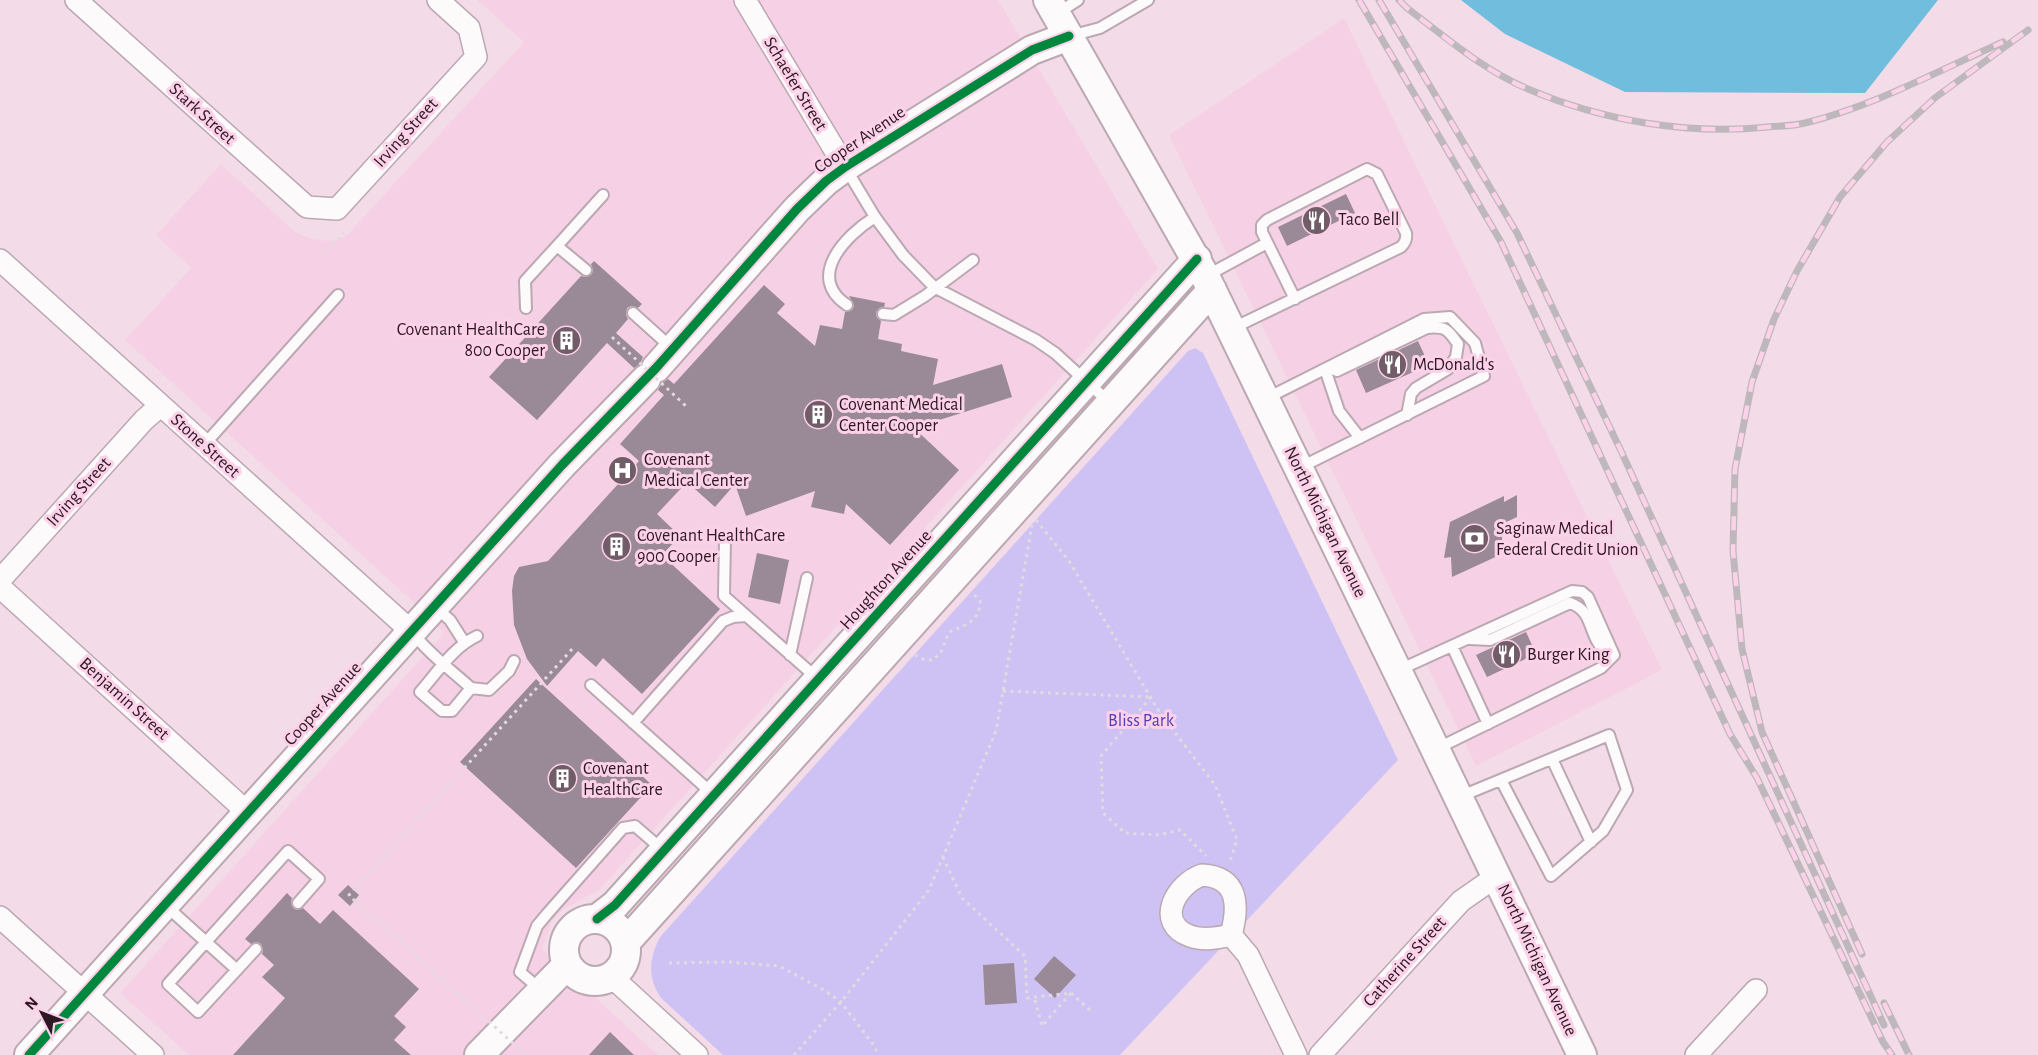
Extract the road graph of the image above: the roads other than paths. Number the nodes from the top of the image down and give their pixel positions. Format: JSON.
{"nodes":[{"id":1,"x":76,"y":0,"type":"edge"},
{"id":2,"x":438,"y":0,"type":"edge"},
{"id":3,"x":745,"y":0,"type":"edge"},
{"id":4,"x":1148,"y":0,"type":"edge"},
{"id":5,"x":1063,"y":13,"type":"edge"},
{"id":6,"x":845,"y":167,"type":"junction"},
{"id":7,"x":603,"y":195,"type":"dead end"},
{"id":8,"x":336,"y":209,"type":"joint"},
{"id":9,"x":875,"y":217,"type":"junction"},
{"id":10,"x":1267,"y":243,"type":"junction"},
{"id":11,"x":557,"y":246,"type":"junction"},
{"id":12,"x":0,"y":260,"type":"edge"},
{"id":13,"x":973,"y":260,"type":"dead end"},
{"id":14,"x":586,"y":270,"type":"dead end"},
{"id":15,"x":1205,"y":275,"type":"junction"},
{"id":16,"x":934,"y":287,"type":"junction"},
{"id":17,"x":338,"y":295,"type":"dead end"},
{"id":18,"x":1295,"y":299,"type":"junction"},
{"id":19,"x":846,"y":305,"type":"dead end"},
{"id":20,"x":526,"y":308,"type":"dead end"},
{"id":21,"x":633,"y":313,"type":"dead end"},
{"id":22,"x":883,"y":314,"type":"dead end"},
{"id":23,"x":1231,"y":329,"type":"junction"},
{"id":24,"x":658,"y":365,"type":"junction"},
{"id":25,"x":1327,"y":368,"type":"junction"},
{"id":26,"x":1086,"y":381,"type":"junction"},
{"id":27,"x":1265,"y":399,"type":"junction"},
{"id":28,"x":1110,"y":403,"type":"junction"},
{"id":29,"x":160,"y":406,"type":"junction"},
{"id":30,"x":1407,"y":416,"type":"junction"},
{"id":31,"x":1359,"y":438,"type":"junction"},
{"id":32,"x":204,"y":445,"type":"junction"},
{"id":33,"x":1299,"y":468,"type":"junction"},
{"id":34,"x":725,"y":538,"type":"dead end"},
{"id":35,"x":807,"y":578,"type":"dead end"},
{"id":36,"x":0,"y":580,"type":"edge"},
{"id":37,"x":0,"y":587,"type":"edge"},
{"id":38,"x":434,"y":606,"type":"junction"},
{"id":39,"x":746,"y":616,"type":"junction"},
{"id":40,"x":411,"y":632,"type":"junction"},
{"id":41,"x":477,"y":636,"type":"dead end"},
{"id":42,"x":464,"y":642,"type":"junction"},
{"id":43,"x":1452,"y":646,"type":"junction"},
{"id":44,"x":790,"y":655,"type":"junction"},
{"id":45,"x":514,"y":661,"type":"dead end"},
{"id":46,"x":444,"y":665,"type":"junction"},
{"id":47,"x":1398,"y":671,"type":"junction"},
{"id":48,"x":818,"y":680,"type":"junction"},
{"id":49,"x":591,"y":685,"type":"dead end"},
{"id":50,"x":471,"y":688,"type":"junction"},
{"id":51,"x":633,"y":723,"type":"junction"},
{"id":52,"x":1488,"y":724,"type":"junction"},
{"id":53,"x":1436,"y":749,"type":"junction"},
{"id":54,"x":1552,"y":759,"type":"junction"},
{"id":55,"x":1501,"y":780,"type":"junction"},
{"id":56,"x":715,"y":795,"type":"junction"},
{"id":57,"x":1459,"y":797,"type":"junction"},
{"id":58,"x":248,"y":812,"type":"junction"},
{"id":59,"x":1591,"y":842,"type":"junction"},
{"id":60,"x":664,"y":851,"type":"junction"},
{"id":61,"x":1497,"y":876,"type":"junction"},
{"id":62,"x":297,"y":903,"type":"dead end"},
{"id":63,"x":164,"y":905,"type":"junction"},
{"id":64,"x":0,"y":918,"type":"edge"},
{"id":65,"x":597,"y":919,"type":"junction"},
{"id":66,"x":1231,"y":935,"type":"dead end"},
{"id":67,"x":205,"y":942,"type":"junction"},
{"id":68,"x":626,"y":942,"type":"junction"},
{"id":69,"x":256,"y":949,"type":"dead end"},
{"id":70,"x":567,"y":965,"type":"junction"},
{"id":71,"x":237,"y":970,"type":"junction"},
{"id":72,"x":613,"y":978,"type":"junction"},
{"id":73,"x":530,"y":981,"type":"junction"},
{"id":74,"x":1756,"y":990,"type":"dead end"},
{"id":75,"x":85,"y":994,"type":"junction"},
{"id":76,"x":29,"y":1055,"type":"edge"},
{"id":77,"x":153,"y":1055,"type":"edge"},
{"id":78,"x":479,"y":1055,"type":"edge"},
{"id":79,"x":697,"y":1055,"type":"edge"},
{"id":80,"x":1296,"y":1055,"type":"edge"},
{"id":81,"x":1320,"y":1055,"type":"edge"},
{"id":82,"x":1582,"y":1055,"type":"edge"},
{"id":83,"x":1696,"y":1055,"type":"edge"}],
"edges":[{"from":1,"to":8,"type":"street","name":"Stark Street"},
{"from":2,"to":8,"type":"street","name":"Irving Street"},
{"from":3,"to":6,"type":"street","name":"Schaefer Street"},
{"from":4,"to":5,"type":"lane"},
{"from":5,"to":6,"type":"street","name":"Cooper Avenue"},
{"from":5,"to":15,"type":"street","name":"North Michigan Avenue"},
{"from":6,"to":9,"type":"lane"},
{"from":6,"to":24,"type":"street","name":"Cooper Avenue"},
{"from":7,"to":11,"type":"lane"},
{"from":9,"to":16,"type":"lane"},
{"from":9,"to":19,"type":"lane"},
{"from":10,"to":15,"type":"lane"},
{"from":10,"to":18,"type":"lane"},
{"from":10,"to":18,"type":"lane"},
{"from":11,"to":14,"type":"lane"},
{"from":11,"to":20,"type":"lane"},
{"from":12,"to":29,"type":"street","name":"Stone Street"},
{"from":13,"to":16,"type":"lane"},
{"from":15,"to":23,"type":"street","name":"North Michigan Avenue"},
{"from":15,"to":26,"type":"street","name":"Houghton Avenue"},
{"from":15,"to":28,"type":"street"},
{"from":16,"to":22,"type":"lane"},
{"from":16,"to":26,"type":"lane"},
{"from":17,"to":32,"type":"lane"},
{"from":18,"to":23,"type":"lane"},
{"from":21,"to":24,"type":"lane"},
{"from":23,"to":27,"type":"street","name":"North Michigan Avenue"},
{"from":24,"to":38,"type":"street","name":"Cooper Avenue"},
{"from":25,"to":27,"type":"lane"},
{"from":25,"to":30,"type":"lane"},
{"from":25,"to":30,"type":"lane"},
{"from":25,"to":31,"type":"lane"},
{"from":26,"to":28,"type":"lane"},
{"from":26,"to":48,"type":"street","name":"Houghton Avenue"},
{"from":27,"to":33,"type":"street","name":"North Michigan Avenue"},
{"from":28,"to":68,"type":"street"},
{"from":29,"to":32,"type":"street","name":"Stone Street"},
{"from":29,"to":36,"type":"street","name":"Irving Street"},
{"from":30,"to":31,"type":"lane"},
{"from":31,"to":33,"type":"lane"},
{"from":32,"to":40,"type":"street","name":"Stone Street"},
{"from":33,"to":47,"type":"street","name":"North Michigan Avenue"},
{"from":34,"to":39,"type":"lane"},
{"from":35,"to":44,"type":"lane"},
{"from":37,"to":58,"type":"street","name":"Benjamin Street"},
{"from":38,"to":40,"type":"street","name":"Cooper Avenue"},
{"from":38,"to":42,"type":"lane"},
{"from":39,"to":44,"type":"lane"},
{"from":39,"to":51,"type":"lane"},
{"from":40,"to":46,"type":"lane"},
{"from":40,"to":58,"type":"street","name":"Cooper Avenue"},
{"from":41,"to":42,"type":"lane"},
{"from":42,"to":46,"type":"lane"},
{"from":43,"to":47,"type":"lane"},
{"from":43,"to":52,"type":"lane"},
{"from":43,"to":52,"type":"lane"},
{"from":44,"to":48,"type":"lane"},
{"from":45,"to":50,"type":"lane"},
{"from":46,"to":50,"type":"lane"},
{"from":46,"to":50,"type":"lane"},
{"from":47,"to":53,"type":"street","name":"North Michigan Avenue"},
{"from":48,"to":56,"type":"street","name":"Houghton Avenue"},
{"from":49,"to":51,"type":"lane"},
{"from":51,"to":56,"type":"lane"},
{"from":52,"to":53,"type":"lane"},
{"from":53,"to":57,"type":"street","name":"North Michigan Avenue"},
{"from":54,"to":55,"type":"lane"},
{"from":54,"to":59,"type":"lane"},
{"from":54,"to":59,"type":"lane"},
{"from":55,"to":57,"type":"lane"},
{"from":55,"to":59,"type":"lane"},
{"from":56,"to":60,"type":"street","name":"Houghton Avenue"},
{"from":57,"to":61,"type":"street","name":"North Michigan Avenue"},
{"from":58,"to":63,"type":"street","name":"Cooper Avenue"},
{"from":60,"to":65,"type":"street","name":"Houghton Avenue"},
{"from":60,"to":73,"type":"lane"},
{"from":61,"to":81,"type":"street","name":"Catherine Street"},
{"from":61,"to":82,"type":"street","name":"North Michigan Avenue"},
{"from":62,"to":67,"type":"lane"},
{"from":63,"to":67,"type":"lane"},
{"from":63,"to":75,"type":"street","name":"Cooper Avenue"},
{"from":64,"to":75,"type":"street"},
{"from":65,"to":68,"type":"street"},
{"from":65,"to":70,"type":"street"},
{"from":66,"to":80,"type":"street"},
{"from":67,"to":71,"type":"lane"},
{"from":67,"to":71,"type":"lane"},
{"from":68,"to":72,"type":"street"},
{"from":69,"to":71,"type":"lane"},
{"from":70,"to":72,"type":"street"},
{"from":70,"to":73,"type":"street"},
{"from":72,"to":79,"type":"street"},
{"from":73,"to":78,"type":"street"},
{"from":74,"to":83,"type":"street"},
{"from":75,"to":76,"type":"street","name":"Cooper Avenue"},
{"from":75,"to":77,"type":"street"}]}
